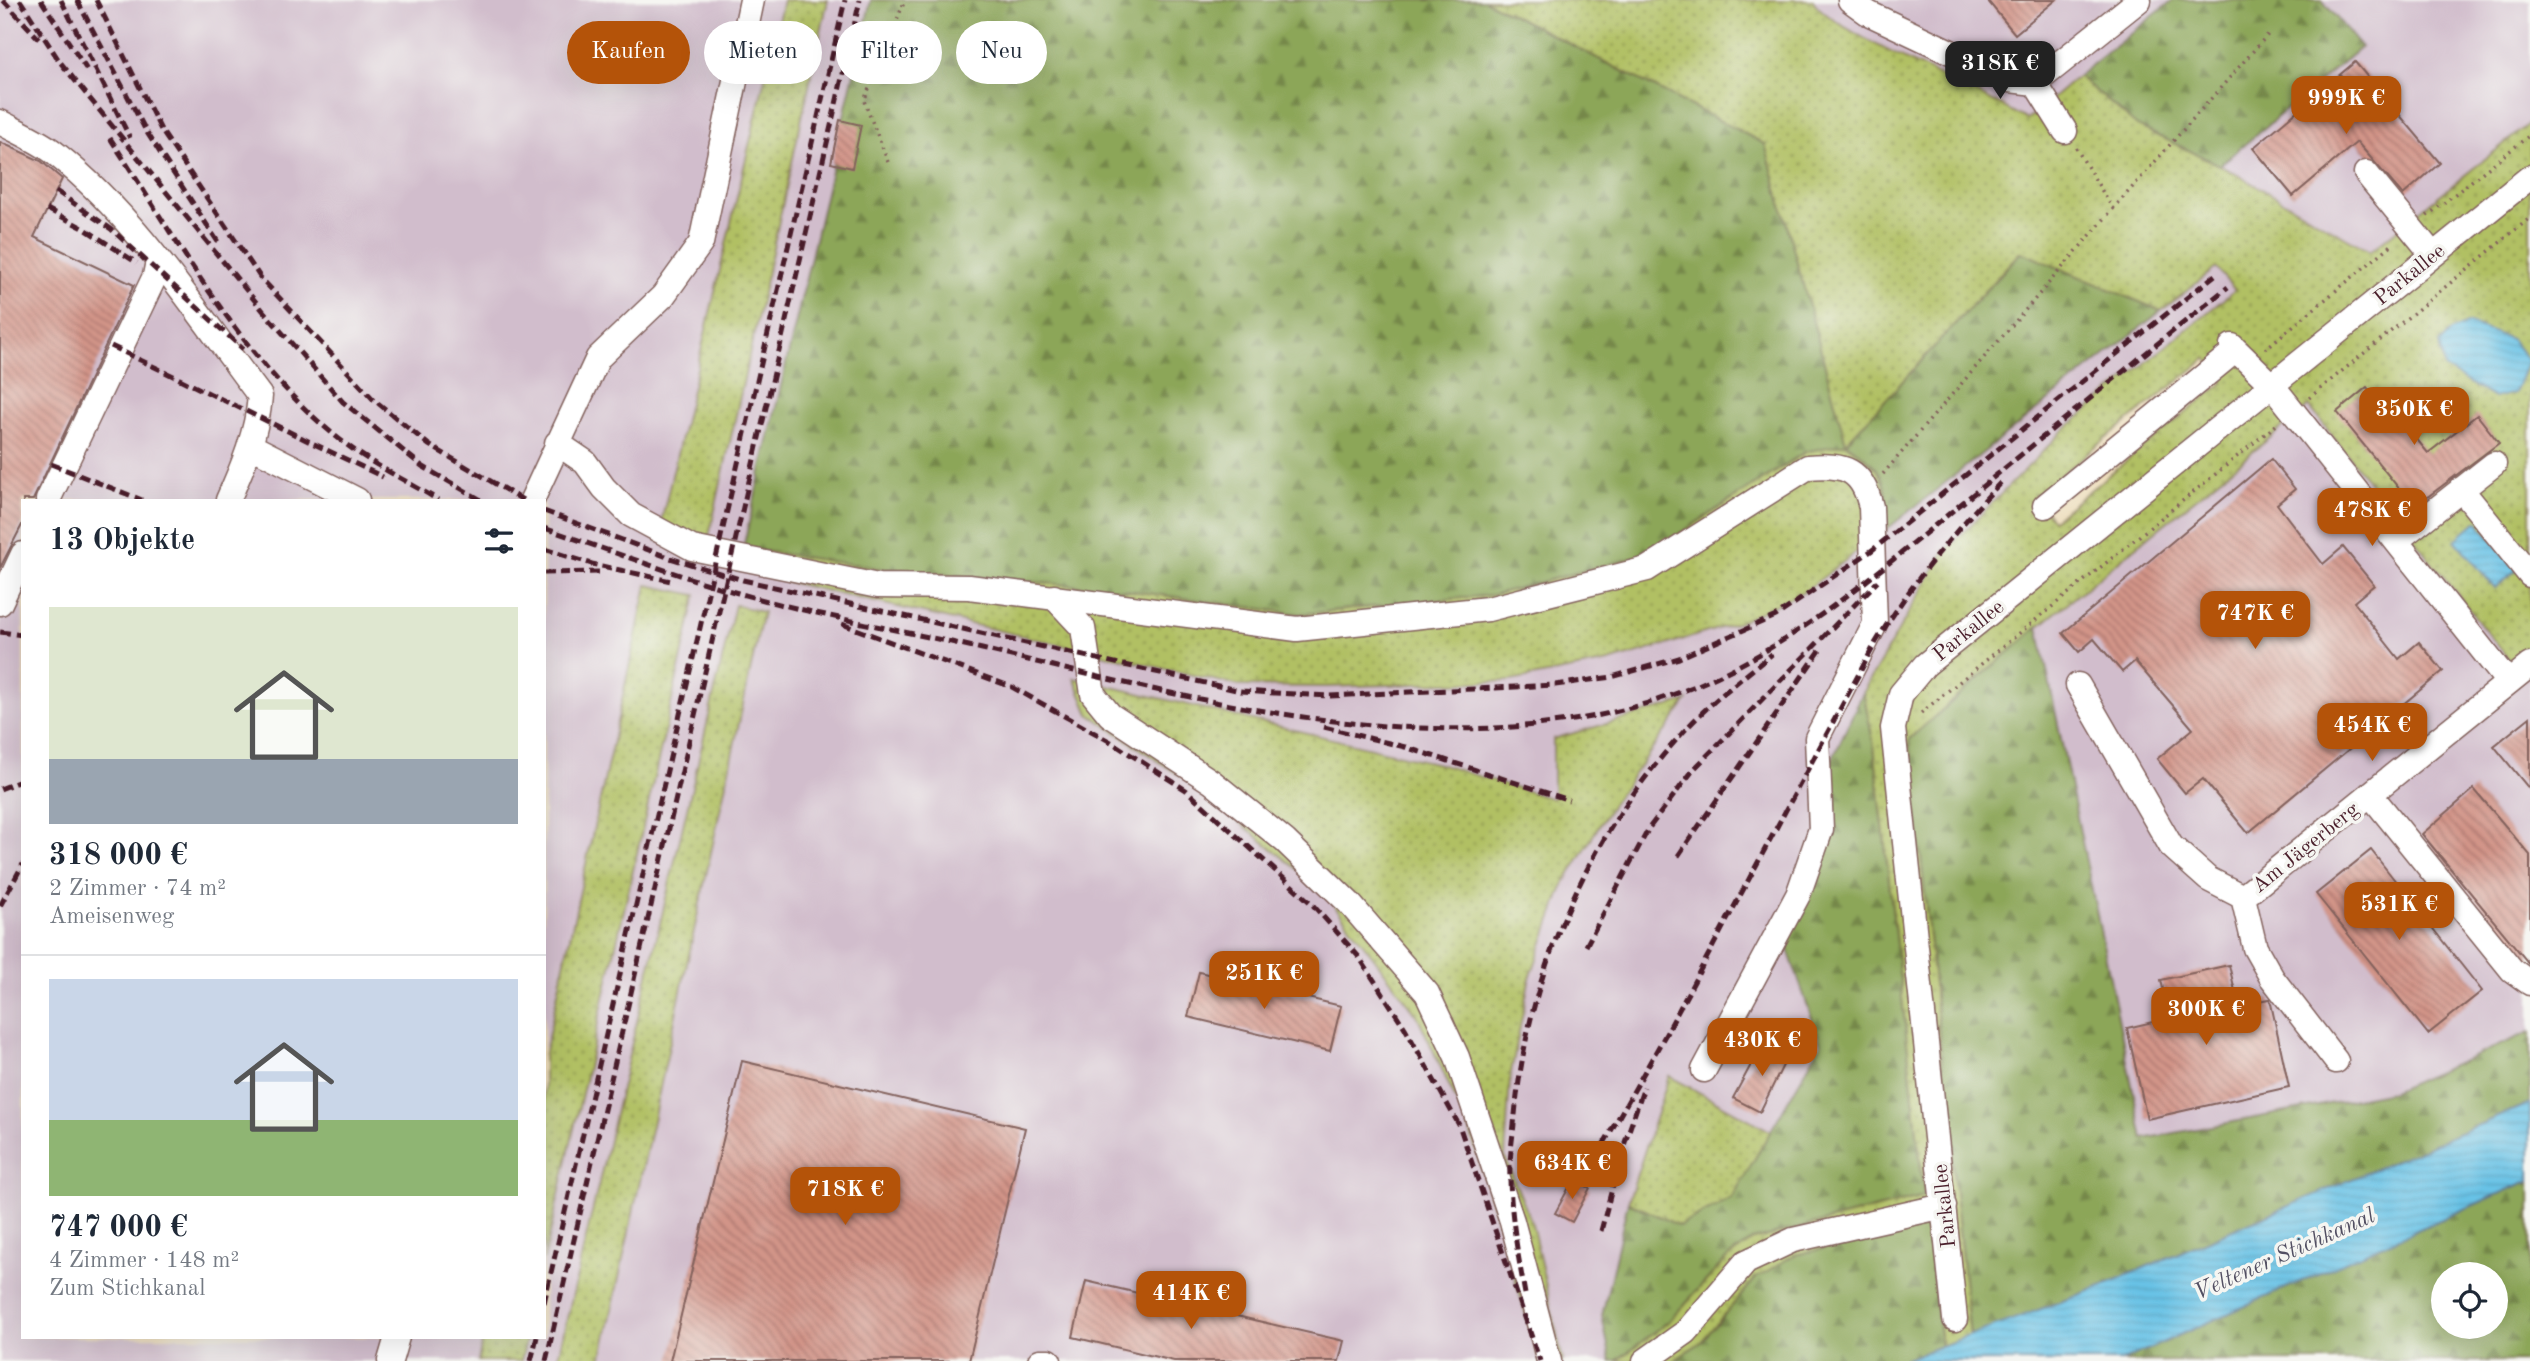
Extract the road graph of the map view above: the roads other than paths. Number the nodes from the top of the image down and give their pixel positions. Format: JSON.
{"nodes":[{"id":1,"x":752,"y":0,"type":"edge"},
{"id":2,"x":1850,"y":0,"type":"edge"},
{"id":3,"x":2139,"y":0,"type":"edge"},
{"id":4,"x":2035,"y":83,"type":"junction"},
{"id":5,"x":0,"y":122,"type":"edge"},
{"id":6,"x":2065,"y":131,"type":"road end"},
{"id":7,"x":2366,"y":173,"type":"dead end"},
{"id":8,"x":2530,"y":177,"type":"edge"},
{"id":9,"x":2433,"y":256,"type":"junction"},
{"id":10,"x":158,"y":261,"type":"junction"},
{"id":11,"x":2272,"y":385,"type":"junction"},
{"id":12,"x":557,"y":443,"type":"junction"},
{"id":13,"x":251,"y":446,"type":"junction"},
{"id":14,"x":2494,"y":464,"type":"dead end"},
{"id":15,"x":2461,"y":489,"type":"junction"},
{"id":16,"x":48,"y":499,"type":"edge"},
{"id":17,"x":228,"y":499,"type":"edge"},
{"id":18,"x":355,"y":499,"type":"edge"},
{"id":19,"x":531,"y":499,"type":"edge"},
{"id":20,"x":2045,"y":506,"type":"dead end"},
{"id":21,"x":2396,"y":541,"type":"junction"},
{"id":22,"x":21,"y":558,"type":"edge"},
{"id":23,"x":2530,"y":575,"type":"edge"},
{"id":24,"x":1054,"y":597,"type":"junction"},
{"id":25,"x":0,"y":603,"type":"edge"},
{"id":26,"x":2530,"y":665,"type":"edge"},
{"id":27,"x":2508,"y":682,"type":"junction"},
{"id":28,"x":2078,"y":685,"type":"dead end"},
{"id":29,"x":2370,"y":794,"type":"junction"},
{"id":30,"x":2243,"y":897,"type":"junction"},
{"id":31,"x":2530,"y":983,"type":"edge"},
{"id":32,"x":2336,"y":1061,"type":"dead end"},
{"id":33,"x":1704,"y":1070,"type":"dead end"},
{"id":34,"x":1944,"y":1206,"type":"junction"},
{"id":35,"x":1955,"y":1319,"type":"dead end"},
{"id":36,"x":396,"y":1339,"type":"edge"},
{"id":37,"x":390,"y":1361,"type":"edge"},
{"id":38,"x":1040,"y":1361,"type":"edge"},
{"id":39,"x":1049,"y":1361,"type":"edge"},
{"id":40,"x":1549,"y":1361,"type":"edge"},
{"id":41,"x":1645,"y":1361,"type":"edge"}],
"edges":[{"from":1,"to":12,"type":"street"},
{"from":2,"to":4,"type":"street"},
{"from":3,"to":4,"type":"street"},
{"from":4,"to":6,"type":"street"},
{"from":5,"to":10,"type":"street"},
{"from":7,"to":9,"type":"street"},
{"from":8,"to":9,"type":"street","name":"Parkallee"},
{"from":9,"to":11,"type":"street","name":"Parkallee"},
{"from":10,"to":13,"type":"street"},
{"from":10,"to":16,"type":"street"},
{"from":11,"to":20,"type":"street"},
{"from":11,"to":21,"type":"street"},
{"from":11,"to":34,"type":"street","name":"Parkallee"},
{"from":12,"to":19,"type":"street"},
{"from":12,"to":24,"type":"street"},
{"from":13,"to":17,"type":"street"},
{"from":13,"to":18,"type":"street"},
{"from":14,"to":15,"type":"street"},
{"from":15,"to":21,"type":"street"},
{"from":15,"to":23,"type":"street"},
{"from":21,"to":27,"type":"street"},
{"from":22,"to":25,"type":"street"},
{"from":24,"to":33,"type":"street"},
{"from":24,"to":40,"type":"street"},
{"from":26,"to":27,"type":"street","name":"Am Jägerberg"},
{"from":27,"to":29,"type":"street","name":"Am Jägerberg"},
{"from":28,"to":30,"type":"street"},
{"from":29,"to":30,"type":"street","name":"Am Jägerberg"},
{"from":29,"to":31,"type":"street"},
{"from":30,"to":32,"type":"street"},
{"from":34,"to":35,"type":"street","name":"Parkallee"},
{"from":34,"to":41,"type":"street"},
{"from":36,"to":37,"type":"street"},
{"from":38,"to":39,"type":"street"}]}
